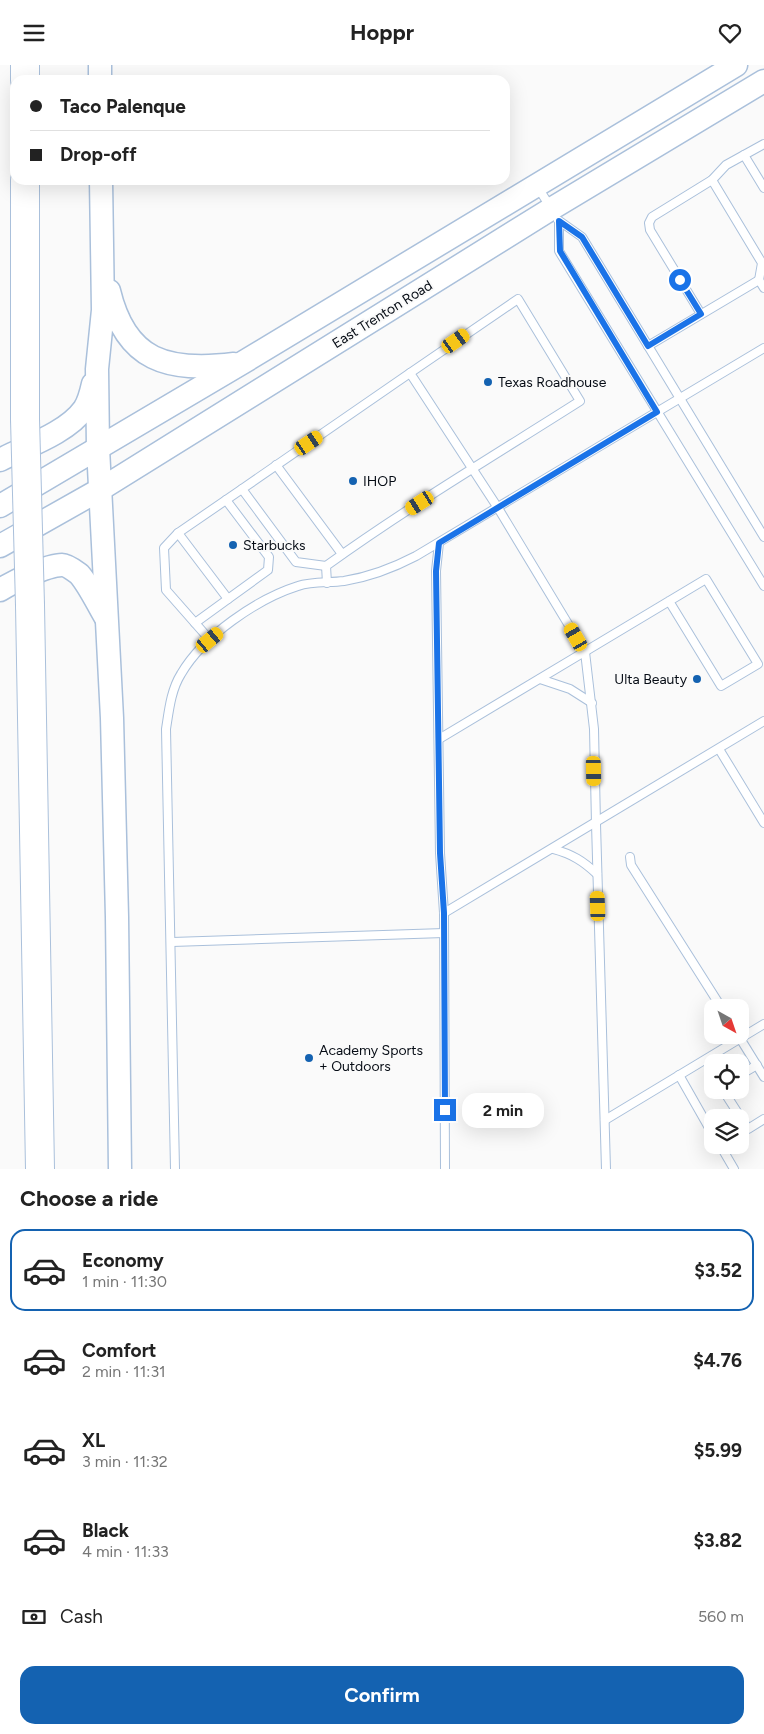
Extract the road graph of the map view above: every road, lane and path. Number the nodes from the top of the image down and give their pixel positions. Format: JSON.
{"nodes":[{"id":1,"x":736,"y":65,"type":"edge"},
{"id":2,"x":764,"y":81,"type":"edge"},
{"id":3,"x":764,"y":143,"type":"edge"},
{"id":4,"x":744,"y":155,"type":"junction"},
{"id":5,"x":712,"y":180,"type":"junction"},
{"id":6,"x":25,"y":185,"type":"edge"},
{"id":7,"x":101,"y":185,"type":"edge"},
{"id":8,"x":537,"y":186,"type":"junction"},
{"id":9,"x":764,"y":189,"type":"edge"},
{"id":10,"x":555,"y":215,"type":"junction"},
{"id":11,"x":102,"y":263,"type":"junction"},
{"id":12,"x":759,"y":279,"type":"junction"},
{"id":13,"x":764,"y":288,"type":"edge"},
{"id":14,"x":701,"y":314,"type":"junction"},
{"id":15,"x":648,"y":346,"type":"junction"},
{"id":16,"x":764,"y":348,"type":"edge"},
{"id":17,"x":242,"y":363,"type":"junction"},
{"id":18,"x":97,"y":369,"type":"junction"},
{"id":19,"x":410,"y":373,"type":"junction"},
{"id":20,"x":680,"y":398,"type":"junction"},
{"id":21,"x":657,"y":412,"type":"junction"},
{"id":22,"x":98,"y":448,"type":"junction"},
{"id":23,"x":0,"y":460,"type":"edge"},
{"id":24,"x":276,"y":465,"type":"junction"},
{"id":25,"x":473,"y":469,"type":"junction"},
{"id":26,"x":101,"y":489,"type":"junction"},
{"id":27,"x":242,"y":489,"type":"junction"},
{"id":28,"x":226,"y":500,"type":"junction"},
{"id":29,"x":0,"y":506,"type":"edge"},
{"id":30,"x":498,"y":508,"type":"junction"},
{"id":31,"x":178,"y":533,"type":"junction"},
{"id":32,"x":764,"y":537,"type":"edge"},
{"id":33,"x":439,"y":543,"type":"junction"},
{"id":34,"x":0,"y":546,"type":"edge"},
{"id":35,"x":342,"y":554,"type":"junction"},
{"id":36,"x":326,"y":565,"type":"junction"},
{"id":37,"x":327,"y":583,"type":"junction"},
{"id":38,"x":764,"y":586,"type":"edge"},
{"id":39,"x":0,"y":590,"type":"edge"},
{"id":40,"x":228,"y":599,"type":"junction"},
{"id":41,"x":669,"y":601,"type":"junction"},
{"id":42,"x":108,"y":621,"type":"junction"},
{"id":43,"x":195,"y":623,"type":"junction"},
{"id":44,"x":210,"y":640,"type":"junction"},
{"id":45,"x":585,"y":652,"type":"junction"},
{"id":46,"x":540,"y":679,"type":"junction"},
{"id":47,"x":592,"y":703,"type":"junction"},
{"id":48,"x":764,"y":721,"type":"edge"},
{"id":49,"x":439,"y":739,"type":"junction"},
{"id":50,"x":719,"y":749,"type":"junction"},
{"id":51,"x":764,"y":823,"type":"edge"},
{"id":52,"x":596,"y":824,"type":"junction"},
{"id":53,"x":553,"y":849,"type":"junction"},
{"id":54,"x":630,"y":857,"type":"dead end"},
{"id":55,"x":597,"y":874,"type":"junction"},
{"id":56,"x":444,"y":913,"type":"junction"},
{"id":57,"x":444,"y":933,"type":"junction"},
{"id":58,"x":172,"y":942,"type":"junction"},
{"id":59,"x":716,"y":999,"type":"edge"},
{"id":60,"x":764,"y":1023,"type":"edge"},
{"id":61,"x":749,"y":1031,"type":"edge"},
{"id":62,"x":728,"y":1044,"type":"edge"},
{"id":63,"x":743,"y":1044,"type":"edge"},
{"id":64,"x":756,"y":1065,"type":"junction"},
{"id":65,"x":749,"y":1069,"type":"edge"},
{"id":66,"x":679,"y":1075,"type":"junction"},
{"id":67,"x":764,"y":1077,"type":"edge"},
{"id":68,"x":729,"y":1099,"type":"edge"},
{"id":69,"x":704,"y":1119,"type":"edge"},
{"id":70,"x":764,"y":1119,"type":"edge"},
{"id":71,"x":605,"y":1120,"type":"junction"},
{"id":72,"x":725,"y":1154,"type":"edge"},
{"id":73,"x":40,"y":1169,"type":"edge"},
{"id":74,"x":120,"y":1169,"type":"edge"},
{"id":75,"x":176,"y":1169,"type":"edge"},
{"id":76,"x":446,"y":1169,"type":"edge"},
{"id":77,"x":606,"y":1169,"type":"edge"},
{"id":78,"x":734,"y":1169,"type":"edge"}],
"edges":[{"from":1,"to":8,"type":"main road"},
{"from":2,"to":10,"type":"main road","name":"East Trenton Road"},
{"from":3,"to":4,"type":"lane"},
{"from":4,"to":5,"type":"lane"},
{"from":4,"to":9,"type":"lane"},
{"from":5,"to":12,"type":"lane"},
{"from":5,"to":14,"type":"lane"},
{"from":6,"to":73,"type":"highway","bridge":true},
{"from":7,"to":11,"type":"main road"},
{"from":8,"to":10,"type":"lane"},
{"from":8,"to":17,"type":"main road"},
{"from":10,"to":15,"type":"lane"},
{"from":10,"to":21,"type":"lane"},
{"from":10,"to":26,"type":"main road","name":"East Trenton Road"},
{"from":11,"to":17,"type":"main road"},
{"from":11,"to":18,"type":"main road"},
{"from":12,"to":13,"type":"lane"},
{"from":12,"to":14,"type":"lane"},
{"from":14,"to":15,"type":"lane"},
{"from":15,"to":20,"type":"lane"},
{"from":16,"to":20,"type":"lane"},
{"from":17,"to":22,"type":"main road"},
{"from":18,"to":22,"type":"main road"},
{"from":18,"to":23,"type":"main road"},
{"from":19,"to":24,"type":"lane"},
{"from":19,"to":25,"type":"lane"},
{"from":19,"to":25,"type":"lane"},
{"from":20,"to":21,"type":"lane"},
{"from":20,"to":32,"type":"lane"},
{"from":21,"to":30,"type":"lane"},
{"from":21,"to":38,"type":"lane"},
{"from":22,"to":26,"type":"main road"},
{"from":22,"to":29,"type":"main road"},
{"from":24,"to":27,"type":"lane"},
{"from":24,"to":35,"type":"lane"},
{"from":25,"to":30,"type":"lane"},
{"from":25,"to":35,"type":"lane"},
{"from":26,"to":34,"type":"main road","name":"East Trenton Road"},
{"from":26,"to":42,"type":"main road"},
{"from":27,"to":28,"type":"lane"},
{"from":27,"to":36,"type":"lane"},
{"from":28,"to":31,"type":"lane"},
{"from":28,"to":40,"type":"lane"},
{"from":30,"to":33,"type":"lane"},
{"from":30,"to":45,"type":"lane"},
{"from":31,"to":40,"type":"lane"},
{"from":31,"to":43,"type":"lane"},
{"from":33,"to":37,"type":"lane"},
{"from":33,"to":49,"type":"lane"},
{"from":35,"to":36,"type":"lane"},
{"from":36,"to":37,"type":"lane"},
{"from":37,"to":44,"type":"lane"},
{"from":39,"to":42,"type":"main road"},
{"from":40,"to":43,"type":"lane"},
{"from":41,"to":41,"type":"lane"},
{"from":41,"to":45,"type":"lane"},
{"from":42,"to":74,"type":"main road"},
{"from":43,"to":44,"type":"lane"},
{"from":44,"to":58,"type":"lane"},
{"from":45,"to":46,"type":"lane"},
{"from":45,"to":47,"type":"lane"},
{"from":46,"to":47,"type":"lane"},
{"from":46,"to":49,"type":"lane"},
{"from":47,"to":52,"type":"lane"},
{"from":48,"to":50,"type":"lane"},
{"from":49,"to":56,"type":"lane"},
{"from":50,"to":51,"type":"lane"},
{"from":50,"to":52,"type":"lane"},
{"from":52,"to":53,"type":"lane"},
{"from":52,"to":55,"type":"lane"},
{"from":53,"to":55,"type":"lane"},
{"from":53,"to":56,"type":"lane"},
{"from":54,"to":59,"type":"lane"},
{"from":55,"to":71,"type":"lane"},
{"from":56,"to":57,"type":"lane"},
{"from":57,"to":58,"type":"lane"},
{"from":57,"to":76,"type":"lane"},
{"from":58,"to":75,"type":"lane"},
{"from":60,"to":61,"type":"lane"},
{"from":62,"to":66,"type":"lane"},
{"from":63,"to":64,"type":"lane"},
{"from":64,"to":65,"type":"lane"},
{"from":64,"to":67,"type":"lane"},
{"from":66,"to":69,"type":"lane"},
{"from":66,"to":71,"type":"lane"},
{"from":68,"to":70,"type":"lane"},
{"from":71,"to":77,"type":"lane"},
{"from":72,"to":78,"type":"lane"}]}
